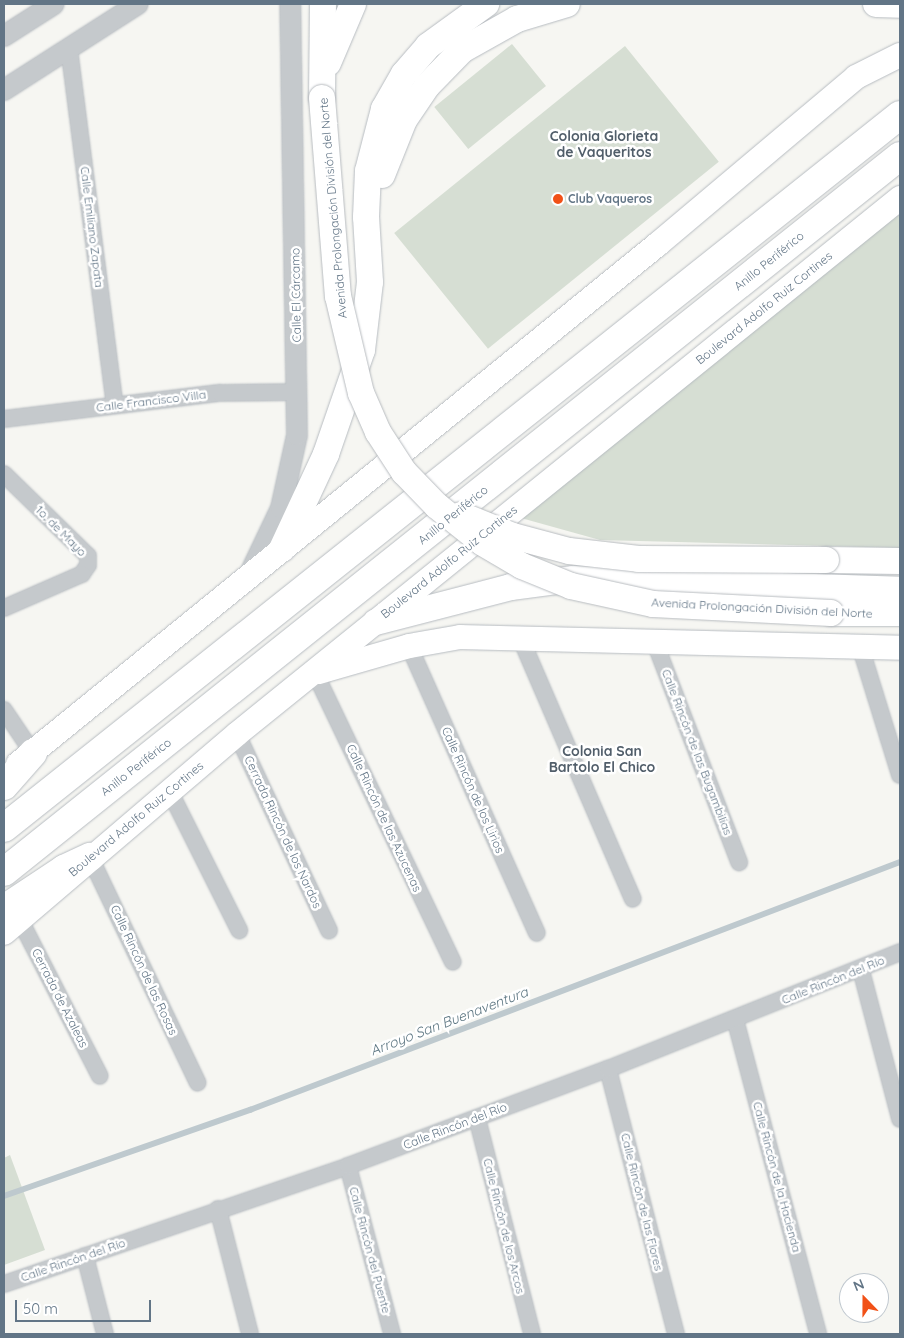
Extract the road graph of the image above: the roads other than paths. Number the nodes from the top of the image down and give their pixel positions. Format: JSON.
{"nodes":[{"id":1,"x":54,"y":4,"type":"edge"},
{"id":2,"x":138,"y":4,"type":"edge"},
{"id":3,"x":290,"y":4,"type":"edge"},
{"id":4,"x":323,"y":4,"type":"edge"},
{"id":5,"x":353,"y":4,"type":"edge"},
{"id":6,"x":486,"y":4,"type":"edge"},
{"id":7,"x":567,"y":4,"type":"edge"},
{"id":8,"x":876,"y":4,"type":"edge"},
{"id":9,"x":900,"y":5,"type":"edge"},
{"id":10,"x":4,"y":36,"type":"edge"},
{"id":11,"x":69,"y":48,"type":"junction"},
{"id":12,"x":900,"y":55,"type":"edge"},
{"id":13,"x":4,"y":90,"type":"edge"},
{"id":14,"x":322,"y":92,"type":"junction"},
{"id":15,"x":900,"y":115,"type":"edge"},
{"id":16,"x":900,"y":156,"type":"edge"},
{"id":17,"x":900,"y":198,"type":"edge"},
{"id":18,"x":368,"y":241,"type":"junction"},
{"id":19,"x":298,"y":392,"type":"junction"},
{"id":20,"x":115,"y":405,"type":"junction"},
{"id":21,"x":4,"y":419,"type":"edge"},
{"id":22,"x":4,"y":474,"type":"edge"},
{"id":23,"x":437,"y":506,"type":"junction"},
{"id":24,"x":282,"y":549,"type":"junction"},
{"id":25,"x":900,"y":561,"type":"edge"},
{"id":26,"x":248,"y":577,"type":"junction"},
{"id":27,"x":900,"y":590,"type":"edge"},
{"id":28,"x":4,"y":608,"type":"edge"},
{"id":29,"x":900,"y":613,"type":"edge"},
{"id":30,"x":376,"y":622,"type":"junction"},
{"id":31,"x":520,"y":636,"type":"junction"},
{"id":32,"x":655,"y":643,"type":"junction"},
{"id":33,"x":409,"y":646,"type":"junction"},
{"id":34,"x":860,"y":646,"type":"junction"},
{"id":35,"x":900,"y":648,"type":"edge"},
{"id":36,"x":315,"y":673,"type":"junction"},
{"id":37,"x":4,"y":710,"type":"edge"},
{"id":38,"x":237,"y":734,"type":"junction"},
{"id":39,"x":33,"y":753,"type":"junction"},
{"id":40,"x":4,"y":775,"type":"edge"},
{"id":41,"x":900,"y":775,"type":"edge"},
{"id":42,"x":4,"y":786,"type":"edge"},
{"id":43,"x":169,"y":790,"type":"junction"},
{"id":44,"x":4,"y":828,"type":"edge"},
{"id":45,"x":90,"y":857,"type":"junction"},
{"id":46,"x":739,"y":862,"type":"dead end"},
{"id":47,"x":4,"y":872,"type":"edge"},
{"id":48,"x":633,"y":899,"type":"dead end"},
{"id":49,"x":9,"y":921,"type":"edge"},
{"id":50,"x":239,"y":930,"type":"dead end"},
{"id":51,"x":329,"y":930,"type":"dead end"},
{"id":52,"x":537,"y":933,"type":"dead end"},
{"id":53,"x":900,"y":952,"type":"edge"},
{"id":54,"x":453,"y":962,"type":"dead end"},
{"id":55,"x":861,"y":970,"type":"junction"},
{"id":56,"x":735,"y":1019,"type":"junction"},
{"id":57,"x":608,"y":1069,"type":"junction"},
{"id":58,"x":100,"y":1076,"type":"dead end"},
{"id":59,"x":198,"y":1083,"type":"dead end"},
{"id":60,"x":477,"y":1118,"type":"junction"},
{"id":61,"x":900,"y":1119,"type":"edge"},
{"id":62,"x":348,"y":1166,"type":"junction"},
{"id":63,"x":218,"y":1209,"type":"junction"},
{"id":64,"x":84,"y":1256,"type":"junction"},
{"id":65,"x":4,"y":1284,"type":"edge"},
{"id":66,"x":105,"y":1334,"type":"edge"},
{"id":67,"x":250,"y":1334,"type":"edge"},
{"id":68,"x":392,"y":1334,"type":"edge"},
{"id":69,"x":532,"y":1334,"type":"edge"},
{"id":70,"x":676,"y":1334,"type":"edge"},
{"id":71,"x":818,"y":1334,"type":"edge"}],
"edges":[{"from":1,"to":10,"type":"street"},
{"from":2,"to":11,"type":"street"},
{"from":3,"to":19,"type":"street","name":"Calle El Cárcamo"},
{"from":4,"to":14,"type":"main road","name":"Avenida Prolongación División del Norte"},
{"from":5,"to":14,"type":"main road"},
{"from":6,"to":18,"type":"main road"},
{"from":7,"to":18,"type":"main road"},
{"from":8,"to":9,"type":"main road"},
{"from":11,"to":13,"type":"street"},
{"from":11,"to":20,"type":"street","name":"Calle Emiliano Zapata"},
{"from":12,"to":24,"type":"main road"},
{"from":14,"to":23,"type":"main road","name":"Avenida Prolongación División del Norte","bridge":true},
{"from":15,"to":44,"type":"highway"},
{"from":16,"to":47,"type":"highway","name":"Anillo Periférico"},
{"from":17,"to":30,"type":"main road","name":"Boulevard Adolfo Ruiz Cortines"},
{"from":18,"to":24,"type":"main road"},
{"from":19,"to":20,"type":"street","name":"Calle Francisco Villa"},
{"from":19,"to":26,"type":"street","name":"Calle El Cárcamo"},
{"from":20,"to":21,"type":"street","name":"Calle Francisco Villa"},
{"from":22,"to":28,"type":"street","name":"1o. de Mayo"},
{"from":23,"to":25,"type":"main road","bridge":true},
{"from":23,"to":29,"type":"main road","name":"Avenida Prolongación División del Norte","bridge":true},
{"from":24,"to":26,"type":"main road"},
{"from":26,"to":39,"type":"main road"},
{"from":27,"to":30,"type":"main road"},
{"from":30,"to":36,"type":"main road","name":"Boulevard Adolfo Ruiz Cortines"},
{"from":31,"to":32,"type":"main road"},
{"from":31,"to":33,"type":"main road"},
{"from":31,"to":48,"type":"street"},
{"from":32,"to":34,"type":"main road"},
{"from":32,"to":46,"type":"street","name":"Calle Rincón de las Bugambilias"},
{"from":33,"to":36,"type":"main road"},
{"from":33,"to":52,"type":"street","name":"Calle Rincón de los Lirios"},
{"from":34,"to":35,"type":"main road"},
{"from":34,"to":41,"type":"street"},
{"from":36,"to":38,"type":"main road","name":"Boulevard Adolfo Ruiz Cortines"},
{"from":36,"to":54,"type":"street","name":"Calle Rincón de las Azucenas"},
{"from":37,"to":39,"type":"street"},
{"from":38,"to":43,"type":"main road","name":"Boulevard Adolfo Ruiz Cortines"},
{"from":38,"to":51,"type":"street","name":"Cerrada Rincón de los Nardos"},
{"from":39,"to":40,"type":"main road"},
{"from":39,"to":42,"type":"highway"},
{"from":43,"to":45,"type":"main road","name":"Boulevard Adolfo Ruiz Cortines"},
{"from":43,"to":50,"type":"street"},
{"from":45,"to":49,"type":"highway"},
{"from":45,"to":59,"type":"street","name":"Calle Rincón de las Rosas"},
{"from":49,"to":58,"type":"street","name":"Cerrada de Azaleas"},
{"from":53,"to":55,"type":"street","name":"Calle Rincón del Río"},
{"from":55,"to":56,"type":"street","name":"Calle Rincón del Río"},
{"from":55,"to":61,"type":"street"},
{"from":56,"to":57,"type":"street","name":"Calle Rincón del Río"},
{"from":56,"to":71,"type":"street","name":"Calle Rincón de la Hacienda"},
{"from":57,"to":60,"type":"street","name":"Calle Rincón del Río"},
{"from":57,"to":70,"type":"street","name":"Calle Rincón de las Flores"},
{"from":60,"to":62,"type":"street","name":"Calle Rincón del Río"},
{"from":60,"to":69,"type":"street","name":"Calle Rincón de los Arcos"},
{"from":62,"to":63,"type":"street","name":"Calle Rincón del Río"},
{"from":62,"to":68,"type":"street","name":"Calle Rincón del Puente"},
{"from":63,"to":64,"type":"street","name":"Calle Rincón del Río"},
{"from":63,"to":67,"type":"street"},
{"from":64,"to":65,"type":"street","name":"Calle Rincón del Río"},
{"from":64,"to":66,"type":"street"}]}
